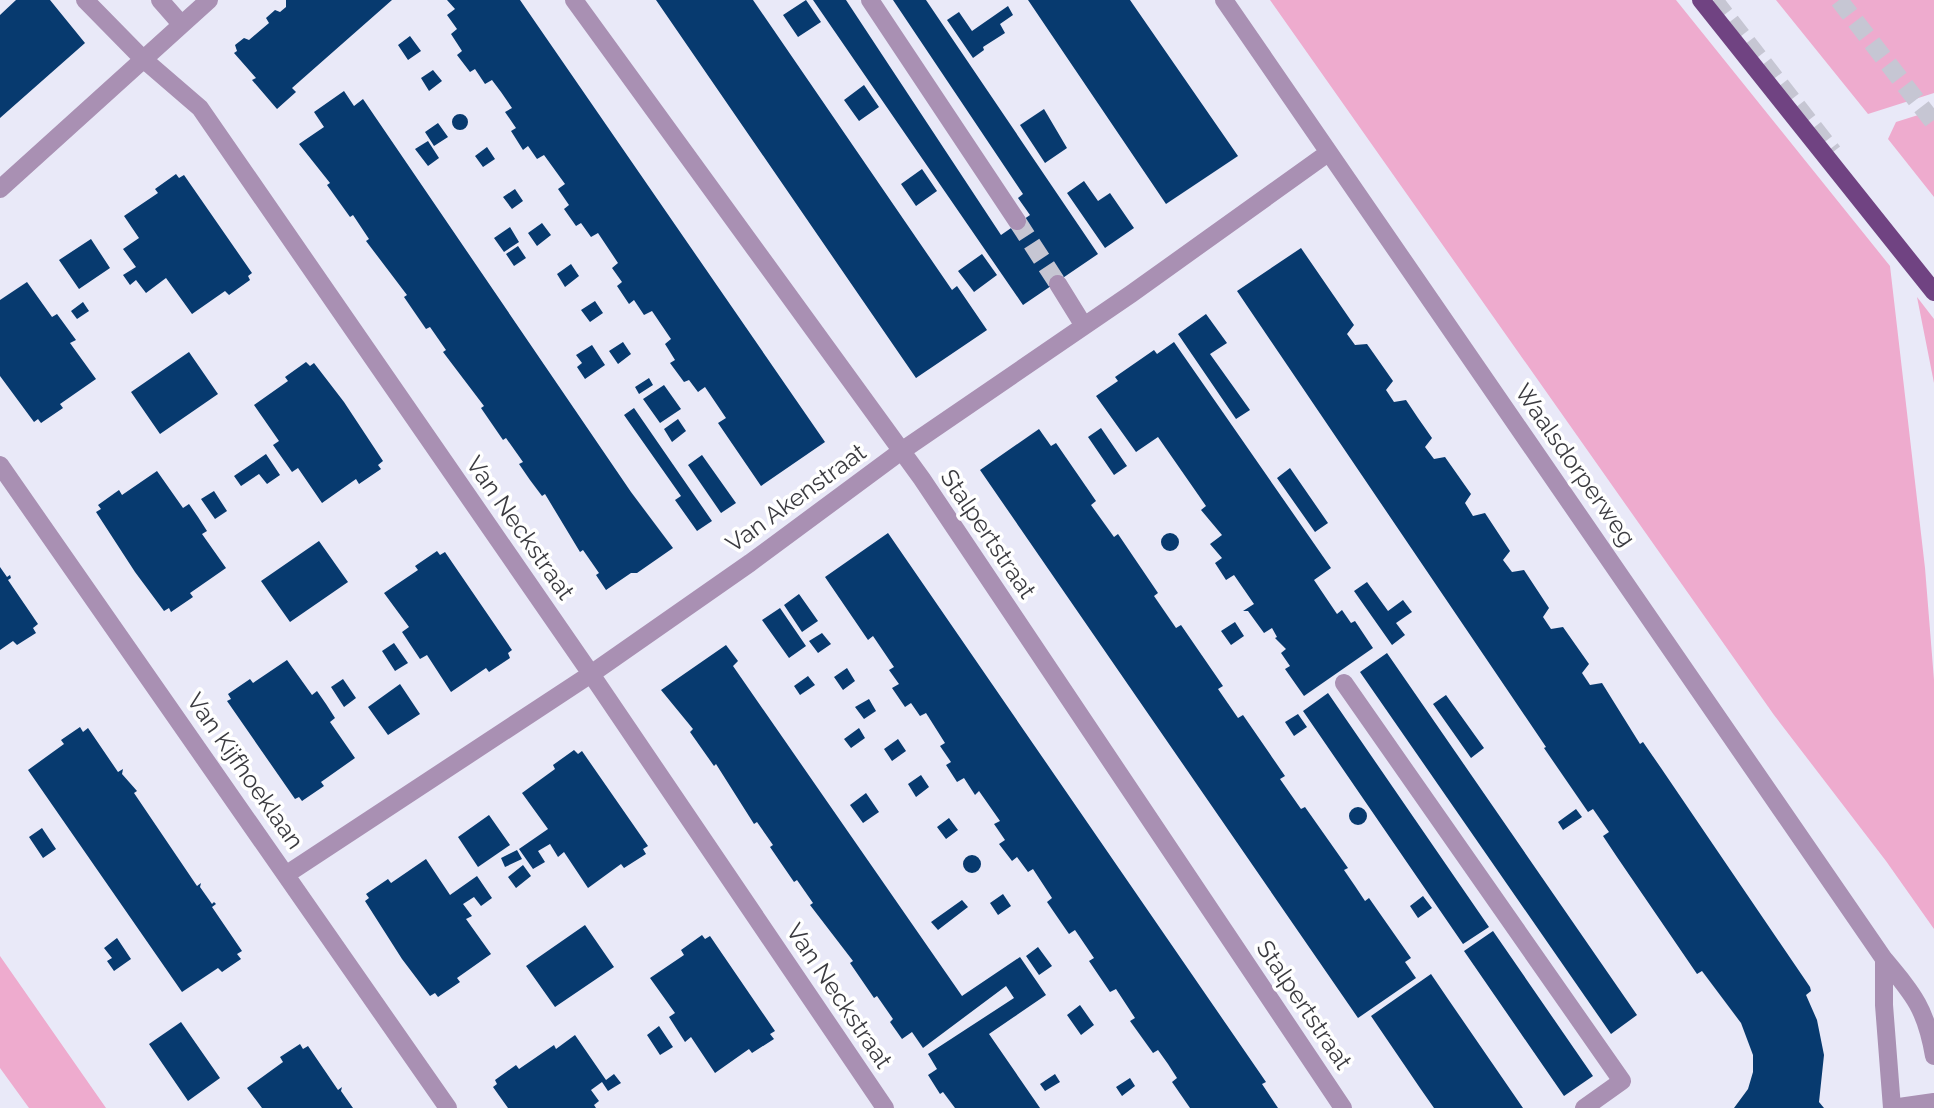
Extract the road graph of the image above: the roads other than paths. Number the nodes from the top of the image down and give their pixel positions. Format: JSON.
{"nodes":[{"id":1,"x":85,"y":0,"type":"edge"},
{"id":2,"x":160,"y":0,"type":"edge"},
{"id":3,"x":209,"y":0,"type":"edge"},
{"id":4,"x":574,"y":0,"type":"edge"},
{"id":5,"x":870,"y":0,"type":"edge"},
{"id":6,"x":1224,"y":0,"type":"edge"},
{"id":7,"x":1701,"y":0,"type":"edge"},
{"id":8,"x":181,"y":24,"type":"junction"},
{"id":9,"x":142,"y":58,"type":"junction"},
{"id":10,"x":1328,"y":153,"type":"junction"},
{"id":11,"x":0,"y":189,"type":"edge"},
{"id":12,"x":1017,"y":221,"type":"tunnel mouth"},
{"id":13,"x":1058,"y":284,"type":"tunnel mouth"},
{"id":14,"x":1934,"y":292,"type":"edge"},
{"id":15,"x":1084,"y":326,"type":"junction"},
{"id":16,"x":900,"y":452,"type":"junction"},
{"id":17,"x":0,"y":465,"type":"edge"},
{"id":18,"x":591,"y":674,"type":"junction"},
{"id":19,"x":1344,"y":684,"type":"dead end"},
{"id":20,"x":287,"y":874,"type":"junction"},
{"id":21,"x":1884,"y":959,"type":"junction"},
{"id":22,"x":1934,"y":1056,"type":"edge"},
{"id":23,"x":1934,"y":1102,"type":"edge"},
{"id":24,"x":448,"y":1108,"type":"edge"},
{"id":25,"x":885,"y":1108,"type":"edge"},
{"id":26,"x":1343,"y":1108,"type":"edge"},
{"id":27,"x":1584,"y":1108,"type":"edge"},
{"id":28,"x":1892,"y":1108,"type":"edge"}],
"edges":[{"from":1,"to":9,"type":"street","name":"Van Neckstraat"},
{"from":2,"to":8,"type":"street"},
{"from":3,"to":8,"type":"street"},
{"from":4,"to":16,"type":"street","name":"Stalpertstraat"},
{"from":5,"to":12,"type":"street"},
{"from":6,"to":10,"type":"street","name":"Waalsdorperweg"},
{"from":7,"to":14,"type":"main road"},
{"from":8,"to":9,"type":"street"},
{"from":9,"to":11,"type":"street"},
{"from":9,"to":18,"type":"street","name":"Van Neckstraat"},
{"from":10,"to":15,"type":"street","name":"Van Akenstraat"},
{"from":10,"to":21,"type":"street","name":"Waalsdorperweg"},
{"from":13,"to":15,"type":"street"},
{"from":15,"to":16,"type":"street","name":"Van Akenstraat"},
{"from":16,"to":18,"type":"street","name":"Van Akenstraat"},
{"from":16,"to":26,"type":"street","name":"Stalpertstraat"},
{"from":17,"to":20,"type":"street","name":"Van Kijfhoeklaan"},
{"from":18,"to":20,"type":"street","name":"Van Akenstraat"},
{"from":18,"to":25,"type":"street","name":"Van Neckstraat"},
{"from":19,"to":27,"type":"street"},
{"from":20,"to":24,"type":"street","name":"Van Kijfhoeklaan"},
{"from":21,"to":22,"type":"street","name":"Waalsdorperweg"},
{"from":21,"to":28,"type":"street"},
{"from":23,"to":28,"type":"street"}]}
